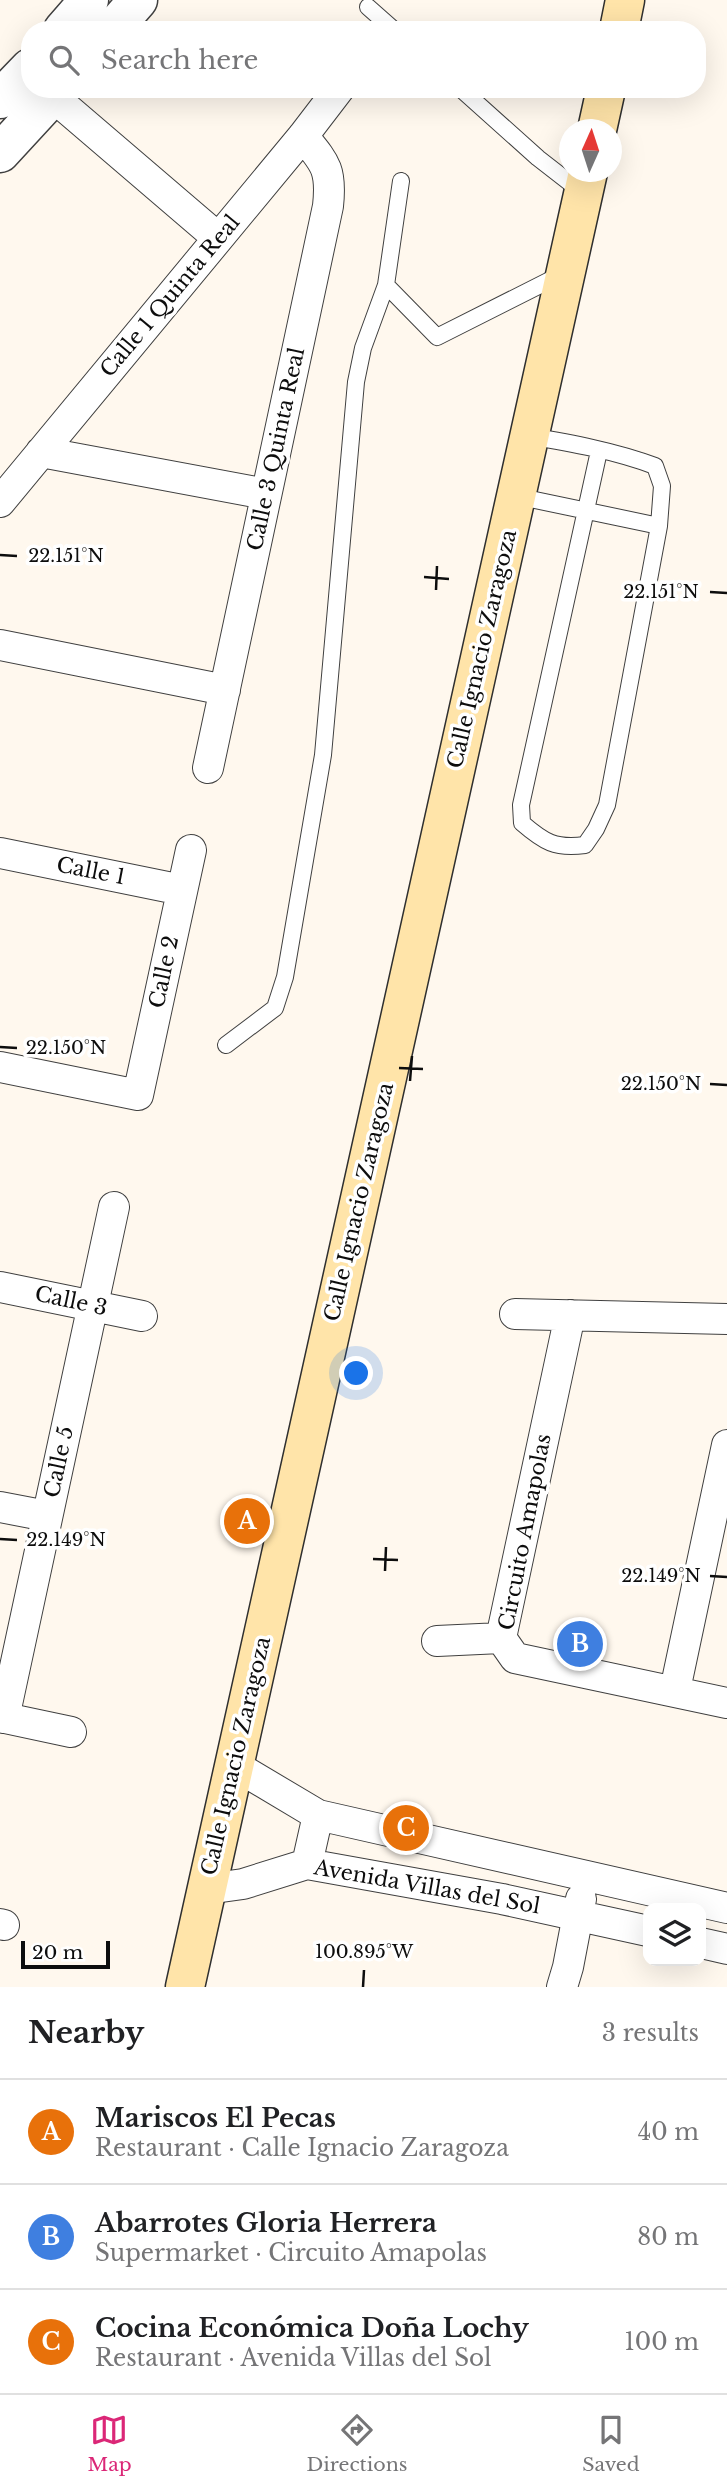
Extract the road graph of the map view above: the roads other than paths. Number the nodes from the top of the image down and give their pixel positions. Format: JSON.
{"nodes":[{"id":1,"x":89,"y":0,"type":"edge"},
{"id":2,"x":138,"y":0,"type":"edge"},
{"id":3,"x":625,"y":0,"type":"edge"},
{"id":4,"x":368,"y":7,"type":"dead end"},
{"id":5,"x":71,"y":21,"type":"edge"},
{"id":6,"x":120,"y":21,"type":"edge"},
{"id":7,"x":384,"y":21,"type":"edge"},
{"id":8,"x":621,"y":21,"type":"edge"},
{"id":9,"x":28,"y":98,"type":"edge"},
{"id":10,"x":52,"y":98,"type":"edge"},
{"id":11,"x":332,"y":98,"type":"edge"},
{"id":12,"x":471,"y":98,"type":"edge"},
{"id":13,"x":604,"y":98,"type":"edge"},
{"id":14,"x":599,"y":119,"type":"edge"},
{"id":15,"x":303,"y":136,"type":"junction"},
{"id":16,"x":0,"y":153,"type":"edge"},
{"id":17,"x":559,"y":169,"type":"edge"},
{"id":18,"x":401,"y":181,"type":"dead end"},
{"id":19,"x":585,"y":182,"type":"edge"},
{"id":20,"x":218,"y":238,"type":"junction"},
{"id":21,"x":565,"y":273,"type":"junction"},
{"id":22,"x":386,"y":285,"type":"junction"},
{"id":23,"x":529,"y":436,"type":"junction"},
{"id":24,"x":599,"y":451,"type":"junction"},
{"id":25,"x":41,"y":452,"type":"junction"},
{"id":26,"x":267,"y":494,"type":"junction"},
{"id":27,"x":516,"y":496,"type":"junction"},
{"id":28,"x":0,"y":502,"type":"edge"},
{"id":29,"x":586,"y":512,"type":"junction"},
{"id":30,"x":659,"y":526,"type":"junction"},
{"id":31,"x":0,"y":645,"type":"edge"},
{"id":32,"x":225,"y":690,"type":"junction"},
{"id":33,"x":208,"y":768,"type":"dead end"},
{"id":34,"x":191,"y":850,"type":"dead end"},
{"id":35,"x":0,"y":853,"type":"edge"},
{"id":36,"x":182,"y":890,"type":"junction"},
{"id":37,"x":226,"y":1045,"type":"dead end"},
{"id":38,"x":0,"y":1067,"type":"edge"},
{"id":39,"x":114,"y":1207,"type":"dead end"},
{"id":40,"x":0,"y":1287,"type":"edge"},
{"id":41,"x":93,"y":1306,"type":"junction"},
{"id":42,"x":515,"y":1314,"type":"dead end"},
{"id":43,"x":570,"y":1315,"type":"junction"},
{"id":44,"x":142,"y":1316,"type":"dead end"},
{"id":45,"x":727,"y":1320,"type":"edge"},
{"id":46,"x":727,"y":1445,"type":"edge"},
{"id":47,"x":0,"y":1507,"type":"edge"},
{"id":48,"x":47,"y":1516,"type":"junction"},
{"id":49,"x":501,"y":1638,"type":"junction"},
{"id":50,"x":437,"y":1641,"type":"dead end"},
{"id":51,"x":675,"y":1690,"type":"junction"},
{"id":52,"x":727,"y":1703,"type":"edge"},
{"id":53,"x":2,"y":1717,"type":"edge"},
{"id":54,"x":71,"y":1732,"type":"dead end"},
{"id":55,"x":234,"y":1765,"type":"junction"},
{"id":56,"x":318,"y":1815,"type":"junction"},
{"id":57,"x":307,"y":1864,"type":"junction"},
{"id":58,"x":585,"y":1876,"type":"junction"},
{"id":59,"x":207,"y":1889,"type":"junction"},
{"id":60,"x":727,"y":1908,"type":"edge"},
{"id":61,"x":578,"y":1916,"type":"junction"},
{"id":62,"x":643,"y":1930,"type":"edge"},
{"id":63,"x":706,"y":1944,"type":"edge"},
{"id":64,"x":727,"y":1949,"type":"edge"},
{"id":65,"x":185,"y":1987,"type":"edge"},
{"id":66,"x":562,"y":1987,"type":"edge"}],
"edges":[{"from":1,"to":5,"type":"street"},
{"from":2,"to":6,"type":"street"},
{"from":3,"to":8,"type":"main road"},
{"from":4,"to":7,"type":"lane"},
{"from":9,"to":16,"type":"street"},
{"from":10,"to":20,"type":"street"},
{"from":11,"to":15,"type":"street","name":"Calle 1 Quinta Real"},
{"from":12,"to":17,"type":"lane"},
{"from":13,"to":14,"type":"main road"},
{"from":15,"to":20,"type":"street","name":"Calle 1 Quinta Real"},
{"from":15,"to":26,"type":"street","name":"Calle 3 Quinta Real"},
{"from":18,"to":22,"type":"lane"},
{"from":19,"to":21,"type":"main road","name":"Calle Ignacio Zaragoza"},
{"from":20,"to":25,"type":"street","name":"Calle 1 Quinta Real"},
{"from":21,"to":22,"type":"lane"},
{"from":21,"to":23,"type":"main road","name":"Calle Ignacio Zaragoza"},
{"from":22,"to":37,"type":"lane"},
{"from":23,"to":24,"type":"lane"},
{"from":23,"to":27,"type":"main road","name":"Calle Ignacio Zaragoza"},
{"from":24,"to":29,"type":"lane"},
{"from":24,"to":30,"type":"lane"},
{"from":25,"to":26,"type":"street"},
{"from":25,"to":28,"type":"street","name":"Calle 1 Quinta Real"},
{"from":26,"to":32,"type":"street","name":"Calle 3 Quinta Real"},
{"from":27,"to":29,"type":"lane"},
{"from":27,"to":55,"type":"main road","name":"Calle Ignacio Zaragoza"},
{"from":29,"to":30,"type":"lane"},
{"from":29,"to":30,"type":"lane"},
{"from":31,"to":32,"type":"street"},
{"from":32,"to":33,"type":"street","name":"Calle 3 Quinta Real"},
{"from":34,"to":36,"type":"street","name":"Calle 2"},
{"from":35,"to":36,"type":"street","name":"Calle 1"},
{"from":36,"to":38,"type":"street","name":"Calle 2"},
{"from":39,"to":41,"type":"street","name":"Calle 5"},
{"from":40,"to":41,"type":"street","name":"Calle 3"},
{"from":41,"to":44,"type":"street","name":"Calle 3"},
{"from":41,"to":48,"type":"street","name":"Calle 5"},
{"from":42,"to":43,"type":"street"},
{"from":43,"to":45,"type":"street"},
{"from":43,"to":49,"type":"street","name":"Circuito Amapolas"},
{"from":46,"to":51,"type":"street"},
{"from":47,"to":48,"type":"street"},
{"from":48,"to":53,"type":"street","name":"Calle 5"},
{"from":49,"to":50,"type":"street"},
{"from":49,"to":51,"type":"street","name":"Circuito Amapolas"},
{"from":51,"to":52,"type":"street","name":"Circuito Amapolas"},
{"from":53,"to":54,"type":"street"},
{"from":55,"to":56,"type":"street","name":"Avenida Villas del Sol"},
{"from":55,"to":59,"type":"main road","name":"Calle Ignacio Zaragoza"},
{"from":56,"to":57,"type":"street"},
{"from":56,"to":58,"type":"street","name":"Avenida Villas del Sol"},
{"from":57,"to":59,"type":"street","name":"Avenida Villas del Sol"},
{"from":57,"to":61,"type":"street","name":"Avenida Villas del Sol"},
{"from":58,"to":60,"type":"street","name":"Avenida Villas del Sol"},
{"from":58,"to":61,"type":"street"},
{"from":59,"to":65,"type":"main road","name":"Calle Ignacio Zaragoza"},
{"from":61,"to":62,"type":"street","name":"Avenida Villas del Sol"},
{"from":61,"to":66,"type":"street"},
{"from":63,"to":64,"type":"street"}]}
